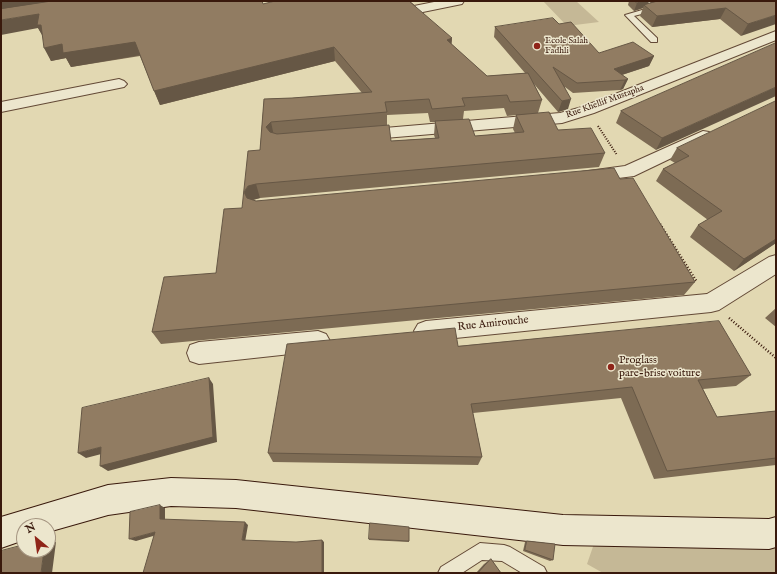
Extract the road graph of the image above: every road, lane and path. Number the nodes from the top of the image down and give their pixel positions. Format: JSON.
{"nodes":[{"id":1,"x":401,"y":1,"type":"edge"},
{"id":2,"x":458,"y":1,"type":"edge"},
{"id":3,"x":646,"y":1,"type":"edge"},
{"id":4,"x":776,"y":35,"type":"edge"},
{"id":5,"x":654,"y":40,"type":"dead end"},
{"id":6,"x":119,"y":84,"type":"dead end"},
{"id":7,"x":1,"y":107,"type":"edge"},
{"id":8,"x":588,"y":110,"type":"junction"},
{"id":9,"x":720,"y":128,"type":"edge"},
{"id":10,"x":343,"y":136,"type":"edge"},
{"id":11,"x":628,"y":172,"type":"junction"},
{"id":12,"x":573,"y":177,"type":"edge"},
{"id":13,"x":659,"y":222,"type":"edge"},
{"id":14,"x":776,"y":263,"type":"edge"},
{"id":15,"x":711,"y":303,"type":"junction"},
{"id":16,"x":404,"y":333,"type":"edge"},
{"id":17,"x":341,"y":339,"type":"edge"},
{"id":18,"x":199,"y":353,"type":"dead end"},
{"id":19,"x":776,"y":358,"type":"edge"},
{"id":20,"x":776,"y":532,"type":"edge"},
{"id":21,"x":1,"y":533,"type":"edge"},
{"id":22,"x":447,"y":573,"type":"edge"},
{"id":23,"x":538,"y":573,"type":"edge"}],
"edges":[{"from":1,"to":2,"type":"street"},
{"from":3,"to":5,"type":"lane"},
{"from":4,"to":8,"type":"street","name":"Rue Khellif Mustapha"},
{"from":6,"to":7,"type":"street"},
{"from":8,"to":10,"type":"street","name":"Rue Khellif Mustapha"},
{"from":8,"to":11,"type":"path"},
{"from":9,"to":11,"type":"street"},
{"from":11,"to":12,"type":"street"},
{"from":13,"to":15,"type":"path"},
{"from":14,"to":15,"type":"street","name":"Rue Amirouche"},
{"from":15,"to":16,"type":"street","name":"Rue Amirouche"},
{"from":15,"to":19,"type":"path"},
{"from":17,"to":18,"type":"street"},
{"from":20,"to":21,"type":"street"},
{"from":22,"to":23,"type":"lane"}]}
